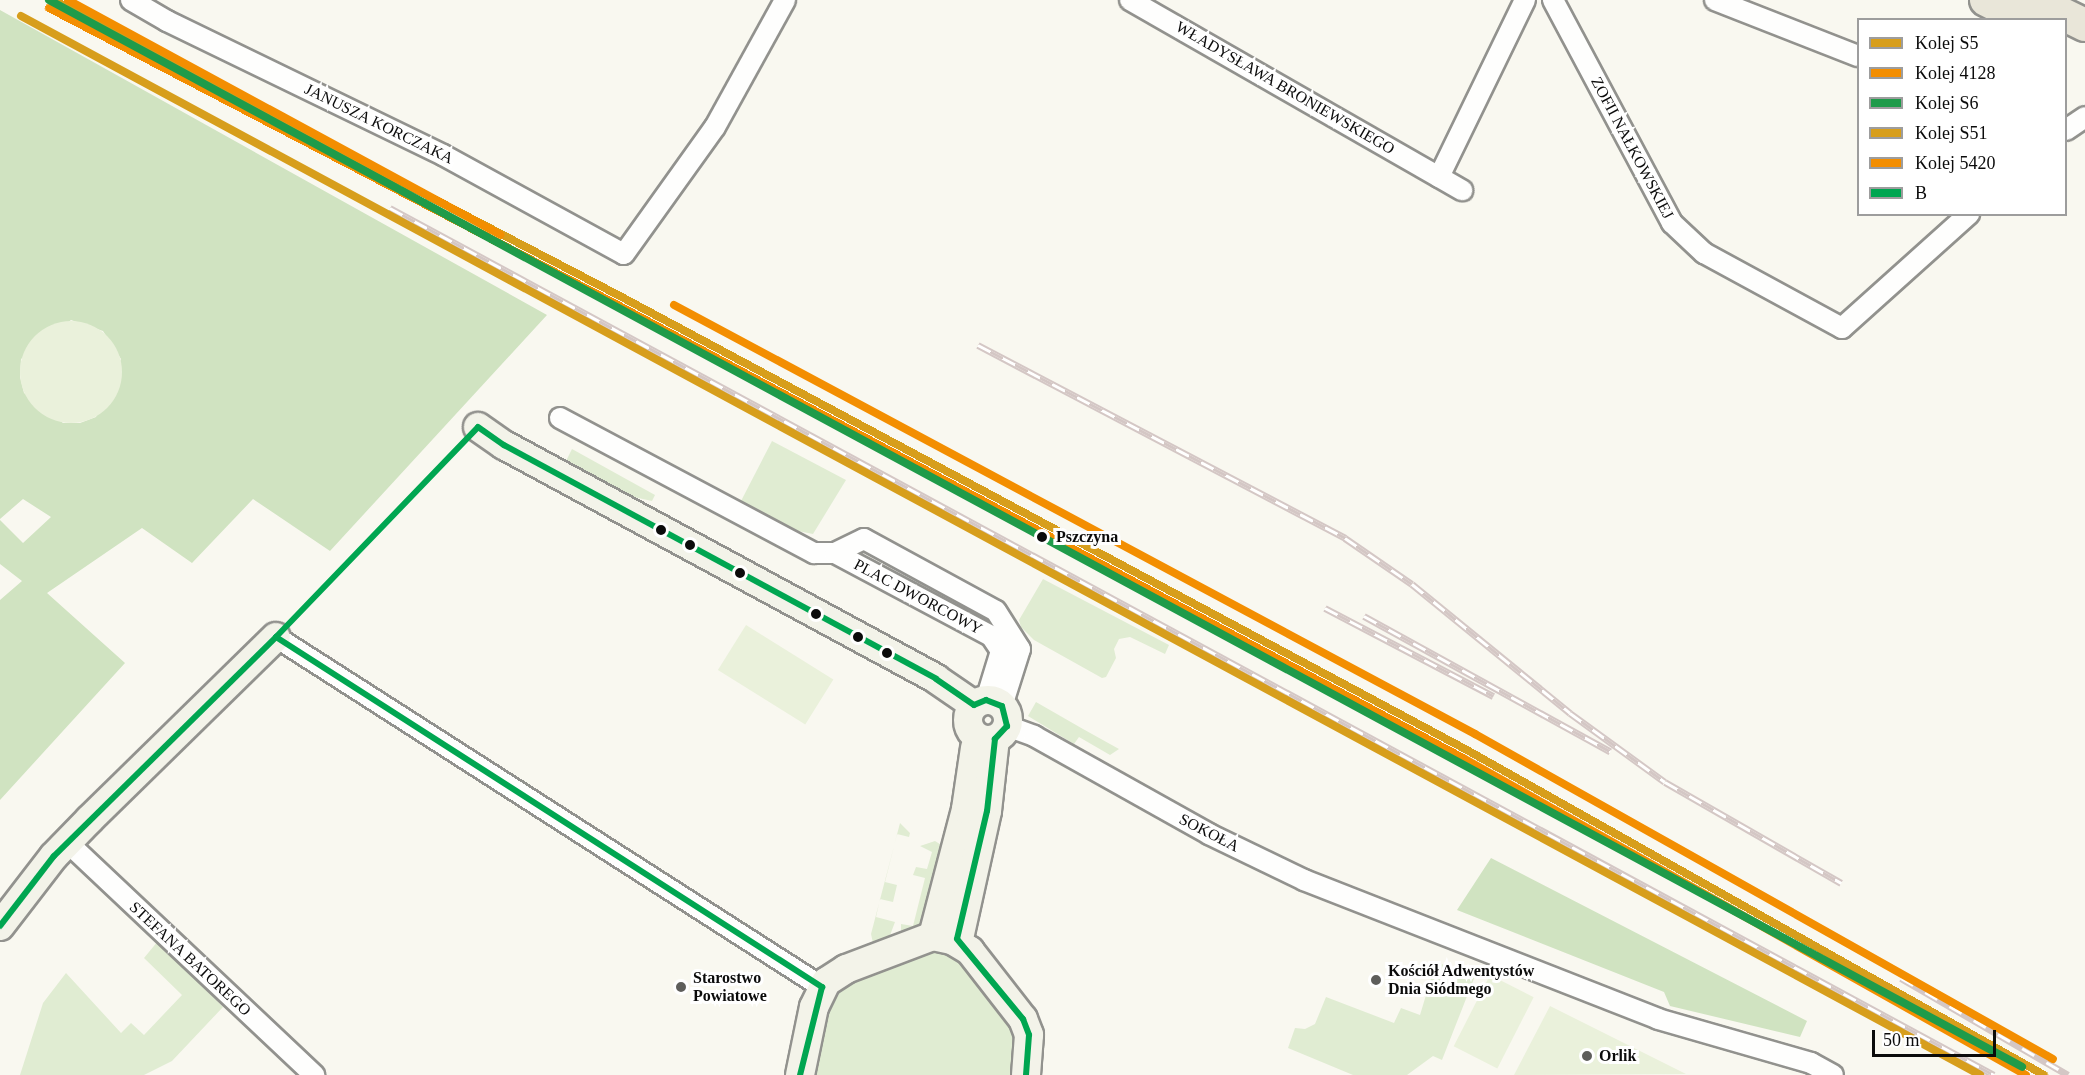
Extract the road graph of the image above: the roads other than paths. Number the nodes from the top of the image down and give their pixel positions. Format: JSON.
{"nodes":[{"id":1,"x":131,"y":0,"type":"edge"},
{"id":2,"x":785,"y":0,"type":"edge"},
{"id":3,"x":1130,"y":0,"type":"edge"},
{"id":4,"x":1525,"y":0,"type":"edge"},
{"id":5,"x":1553,"y":0,"type":"edge"},
{"id":6,"x":1715,"y":0,"type":"edge"},
{"id":7,"x":1986,"y":0,"type":"edge"},
{"id":8,"x":2034,"y":0,"type":"edge"},
{"id":9,"x":2022,"y":18,"type":"edge"},
{"id":10,"x":2085,"y":25,"type":"edge"},
{"id":11,"x":2067,"y":39,"type":"edge"},
{"id":12,"x":2085,"y":48,"type":"edge"},
{"id":13,"x":1857,"y":56,"type":"edge"},
{"id":14,"x":2085,"y":117,"type":"edge"},
{"id":15,"x":2067,"y":129,"type":"edge"},
{"id":16,"x":1439,"y":177,"type":"junction"},
{"id":17,"x":1462,"y":190,"type":"dead end"},
{"id":18,"x":1967,"y":216,"type":"edge"},
{"id":19,"x":560,"y":418,"type":"dead end"},
{"id":20,"x":478,"y":427,"type":"dead end"},
{"id":21,"x":276,"y":637,"type":"joint"},
{"id":22,"x":990,"y":719,"type":"junction"},
{"id":23,"x":67,"y":842,"type":"junction"},
{"id":24,"x":0,"y":926,"type":"edge"},
{"id":25,"x":945,"y":939,"type":"junction"},
{"id":26,"x":822,"y":987,"type":"junction"},
{"id":27,"x":314,"y":1075,"type":"edge"},
{"id":28,"x":800,"y":1075,"type":"edge"},
{"id":29,"x":1026,"y":1075,"type":"edge"},
{"id":30,"x":1833,"y":1075,"type":"edge"}],
"edges":[{"from":1,"to":2,"type":"street","name":"JANUSZA KORCZAKA"},
{"from":3,"to":16,"type":"street","name":"WŁADYSŁAWA BRONIEWSKIEGO"},
{"from":4,"to":16,"type":"street"},
{"from":5,"to":18,"type":"street","name":"ZOFII NAŁKOWSKIEJ"},
{"from":6,"to":13,"type":"street"},
{"from":7,"to":9,"type":"main road"},
{"from":8,"to":10,"type":"main road"},
{"from":11,"to":12,"type":"main road"},
{"from":14,"to":15,"type":"street"},
{"from":16,"to":17,"type":"street","name":"WŁADYSŁAWA BRONIEWSKIEGO"},
{"from":19,"to":22,"type":"street","name":"PLAC DWORCOWY"},
{"from":20,"to":22,"type":"street","name":"SOKOŁA"},
{"from":21,"to":23,"type":"street"},
{"from":21,"to":26,"type":"street"},
{"from":22,"to":25,"type":"street"},
{"from":22,"to":30,"type":"street","name":"SOKOŁA"},
{"from":23,"to":24,"type":"street"},
{"from":23,"to":27,"type":"street","name":"STEFANA BATOREGO"},
{"from":25,"to":26,"type":"street"},
{"from":25,"to":29,"type":"street"},
{"from":26,"to":28,"type":"street"}]}
